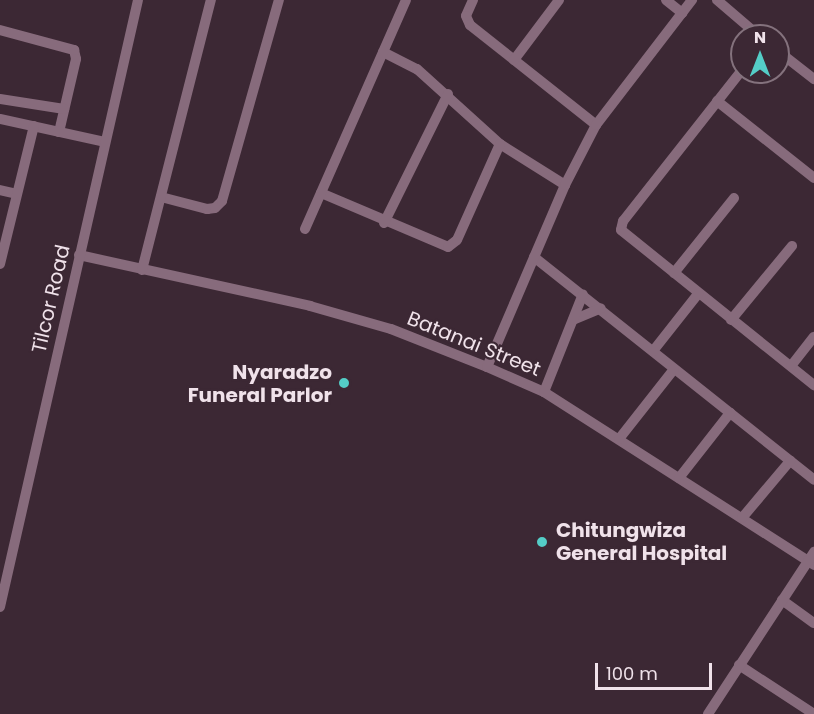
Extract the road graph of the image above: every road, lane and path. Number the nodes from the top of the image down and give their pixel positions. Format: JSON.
{"nodes":[{"id":1,"x":138,"y":0,"type":"edge"},
{"id":2,"x":211,"y":0,"type":"edge"},
{"id":3,"x":279,"y":0,"type":"edge"},
{"id":4,"x":406,"y":0,"type":"edge"},
{"id":5,"x":473,"y":0,"type":"edge"},
{"id":6,"x":559,"y":0,"type":"edge"},
{"id":7,"x":666,"y":0,"type":"edge"},
{"id":8,"x":692,"y":0,"type":"edge"},
{"id":9,"x":717,"y":0,"type":"edge"},
{"id":10,"x":682,"y":13,"type":"junction"},
{"id":11,"x":745,"y":24,"type":"edge"},
{"id":12,"x":0,"y":30,"type":"edge"},
{"id":13,"x":383,"y":52,"type":"junction"},
{"id":14,"x":514,"y":60,"type":"junction"},
{"id":15,"x":790,"y":60,"type":"edge"},
{"id":16,"x":814,"y":79,"type":"edge"},
{"id":17,"x":731,"y":84,"type":"edge"},
{"id":18,"x":448,"y":94,"type":"junction"},
{"id":19,"x":0,"y":99,"type":"edge"},
{"id":20,"x":717,"y":101,"type":"junction"},
{"id":21,"x":64,"y":109,"type":"junction"},
{"id":22,"x":0,"y":118,"type":"edge"},
{"id":23,"x":596,"y":125,"type":"junction"},
{"id":24,"x":34,"y":126,"type":"junction"},
{"id":25,"x":59,"y":132,"type":"junction"},
{"id":26,"x":105,"y":142,"type":"junction"},
{"id":27,"x":500,"y":144,"type":"junction"},
{"id":28,"x":814,"y":178,"type":"edge"},
{"id":29,"x":565,"y":185,"type":"junction"},
{"id":30,"x":0,"y":190,"type":"edge"},
{"id":31,"x":321,"y":193,"type":"junction"},
{"id":32,"x":17,"y":194,"type":"junction"},
{"id":33,"x":161,"y":196,"type":"junction"},
{"id":34,"x":734,"y":198,"type":"dead end"},
{"id":35,"x":384,"y":223,"type":"junction"},
{"id":36,"x":305,"y":229,"type":"dead end"},
{"id":37,"x":2,"y":245,"type":"edge"},
{"id":38,"x":792,"y":246,"type":"dead end"},
{"id":39,"x":79,"y":255,"type":"junction"},
{"id":40,"x":534,"y":257,"type":"junction"},
{"id":41,"x":0,"y":264,"type":"edge"},
{"id":42,"x":142,"y":270,"type":"junction"},
{"id":43,"x":674,"y":273,"type":"junction"},
{"id":44,"x":583,"y":294,"type":"junction"},
{"id":45,"x":698,"y":294,"type":"junction"},
{"id":46,"x":601,"y":308,"type":"junction"},
{"id":47,"x":573,"y":320,"type":"junction"},
{"id":48,"x":731,"y":320,"type":"junction"},
{"id":49,"x":814,"y":337,"type":"edge"},
{"id":50,"x":653,"y":351,"type":"junction"},
{"id":51,"x":791,"y":366,"type":"junction"},
{"id":52,"x":487,"y":367,"type":"junction"},
{"id":53,"x":674,"y":369,"type":"junction"},
{"id":54,"x":814,"y":385,"type":"edge"},
{"id":55,"x":543,"y":392,"type":"junction"},
{"id":56,"x":730,"y":414,"type":"junction"},
{"id":57,"x":619,"y":439,"type":"junction"},
{"id":58,"x":790,"y":461,"type":"junction"},
{"id":59,"x":679,"y":478,"type":"junction"},
{"id":60,"x":814,"y":480,"type":"edge"},
{"id":61,"x":742,"y":518,"type":"junction"},
{"id":62,"x":812,"y":559,"type":"edge"},
{"id":63,"x":782,"y":600,"type":"junction"},
{"id":64,"x":0,"y":607,"type":"edge"},
{"id":65,"x":814,"y":623,"type":"edge"},
{"id":66,"x":739,"y":665,"type":"junction"},
{"id":67,"x":708,"y":714,"type":"edge"},
{"id":68,"x":814,"y":714,"type":"edge"}],
"edges":[{"from":1,"to":26,"type":"street","name":"Tilcor Road"},
{"from":2,"to":33,"type":"street"},
{"from":3,"to":33,"type":"street"},
{"from":4,"to":13,"type":"street"},
{"from":5,"to":14,"type":"street"},
{"from":6,"to":14,"type":"street"},
{"from":7,"to":10,"type":"street"},
{"from":8,"to":10,"type":"street"},
{"from":9,"to":11,"type":"street"},
{"from":10,"to":23,"type":"street"},
{"from":12,"to":21,"type":"street"},
{"from":13,"to":18,"type":"street"},
{"from":13,"to":31,"type":"street"},
{"from":14,"to":23,"type":"street"},
{"from":15,"to":16,"type":"street"},
{"from":17,"to":20,"type":"street"},
{"from":18,"to":27,"type":"street"},
{"from":18,"to":35,"type":"street"},
{"from":19,"to":21,"type":"street"},
{"from":20,"to":28,"type":"street"},
{"from":20,"to":43,"type":"street"},
{"from":21,"to":25,"type":"street"},
{"from":22,"to":24,"type":"street"},
{"from":23,"to":29,"type":"street"},
{"from":24,"to":25,"type":"street"},
{"from":24,"to":32,"type":"street"},
{"from":25,"to":26,"type":"street"},
{"from":26,"to":39,"type":"street","name":"Tilcor Road"},
{"from":27,"to":29,"type":"street"},
{"from":27,"to":35,"type":"street"},
{"from":29,"to":40,"type":"street"},
{"from":30,"to":32,"type":"street"},
{"from":31,"to":35,"type":"street"},
{"from":31,"to":36,"type":"street"},
{"from":32,"to":37,"type":"street"},
{"from":33,"to":42,"type":"street"},
{"from":34,"to":43,"type":"street"},
{"from":37,"to":41,"type":"street"},
{"from":38,"to":48,"type":"street"},
{"from":39,"to":42,"type":"street","name":"Batanai Street"},
{"from":39,"to":64,"type":"street","name":"Tilcor Road"},
{"from":40,"to":44,"type":"street"},
{"from":40,"to":52,"type":"street"},
{"from":42,"to":52,"type":"street","name":"Batanai Street"},
{"from":43,"to":45,"type":"street"},
{"from":44,"to":46,"type":"street"},
{"from":44,"to":47,"type":"street"},
{"from":45,"to":48,"type":"street"},
{"from":45,"to":50,"type":"street"},
{"from":46,"to":47,"type":"street"},
{"from":46,"to":50,"type":"street"},
{"from":47,"to":55,"type":"street"},
{"from":48,"to":51,"type":"street"},
{"from":49,"to":51,"type":"street"},
{"from":50,"to":53,"type":"street"},
{"from":51,"to":54,"type":"street"},
{"from":52,"to":55,"type":"street","name":"Batanai Street"},
{"from":53,"to":56,"type":"street"},
{"from":53,"to":57,"type":"street"},
{"from":55,"to":57,"type":"street","name":"Batanai Street"},
{"from":56,"to":58,"type":"street"},
{"from":56,"to":59,"type":"street"},
{"from":57,"to":59,"type":"street","name":"Batanai Street"},
{"from":58,"to":60,"type":"street"},
{"from":58,"to":61,"type":"street"},
{"from":59,"to":61,"type":"street","name":"Batanai Street"},
{"from":61,"to":62,"type":"street","name":"Batanai Street"},
{"from":62,"to":63,"type":"street"},
{"from":63,"to":65,"type":"street"},
{"from":63,"to":66,"type":"street"},
{"from":66,"to":67,"type":"street"},
{"from":66,"to":68,"type":"street"}]}
